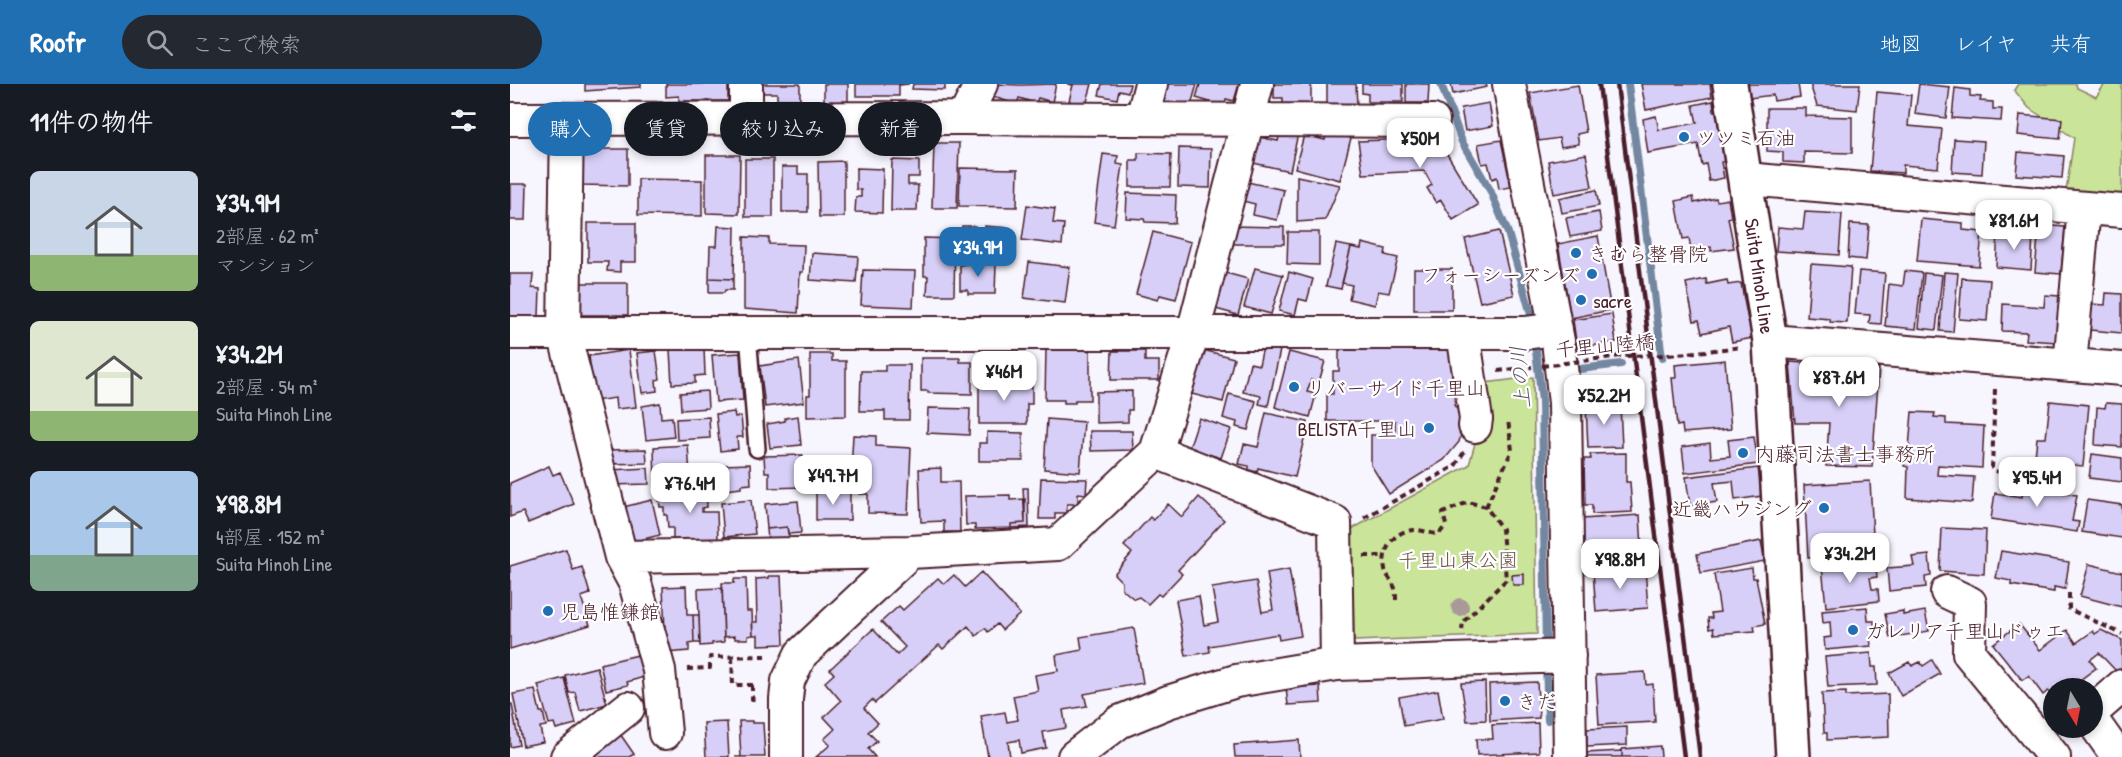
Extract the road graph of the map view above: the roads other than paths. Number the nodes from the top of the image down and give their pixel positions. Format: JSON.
{"nodes":[{"id":1,"x":746,"y":84,"type":"edge"},
{"id":2,"x":981,"y":84,"type":"edge"},
{"id":3,"x":1151,"y":84,"type":"edge"},
{"id":4,"x":1257,"y":84,"type":"edge"},
{"id":5,"x":1509,"y":84,"type":"edge"},
{"id":6,"x":1730,"y":84,"type":"edge"},
{"id":7,"x":746,"y":102,"type":"edge"},
{"id":8,"x":720,"y":118,"type":"edge"},
{"id":9,"x":846,"y":118,"type":"edge"},
{"id":10,"x":964,"y":118,"type":"junction"},
{"id":11,"x":510,"y":119,"type":"edge"},
{"id":12,"x":528,"y":119,"type":"edge"},
{"id":13,"x":612,"y":119,"type":"edge"},
{"id":14,"x":1142,"y":119,"type":"junction"},
{"id":15,"x":1248,"y":120,"type":"junction"},
{"id":16,"x":1433,"y":121,"type":"dead end"},
{"id":17,"x":566,"y":156,"type":"edge"},
{"id":18,"x":1746,"y":179,"type":"junction"},
{"id":19,"x":2084,"y":208,"type":"junction"},
{"id":20,"x":2122,"y":211,"type":"edge"},
{"id":21,"x":1542,"y":331,"type":"junction"},
{"id":22,"x":510,"y":333,"type":"edge"},
{"id":23,"x":564,"y":333,"type":"junction"},
{"id":24,"x":748,"y":333,"type":"junction"},
{"id":25,"x":1193,"y":333,"type":"junction"},
{"id":26,"x":1463,"y":333,"type":"junction"},
{"id":27,"x":1770,"y":341,"type":"junction"},
{"id":28,"x":2070,"y":365,"type":"junction"},
{"id":29,"x":2122,"y":369,"type":"edge"},
{"id":30,"x":1475,"y":426,"type":"road end"},
{"id":31,"x":757,"y":449,"type":"dead end"},
{"id":32,"x":1156,"y":452,"type":"junction"},
{"id":33,"x":910,"y":552,"type":"junction"},
{"id":34,"x":621,"y":557,"type":"junction"},
{"id":35,"x":1947,"y":592,"type":"dead end"},
{"id":36,"x":1553,"y":656,"type":"junction"},
{"id":37,"x":1337,"y":664,"type":"junction"},
{"id":38,"x":2122,"y":686,"type":"edge"},
{"id":39,"x":2103,"y":702,"type":"edge"},
{"id":40,"x":628,"y":708,"type":"dead end"},
{"id":41,"x":665,"y":733,"type":"dead end"},
{"id":42,"x":2103,"y":736,"type":"edge"},
{"id":43,"x":567,"y":757,"type":"edge"},
{"id":44,"x":786,"y":757,"type":"edge"},
{"id":45,"x":1074,"y":757,"type":"edge"},
{"id":46,"x":1570,"y":757,"type":"edge"},
{"id":47,"x":1792,"y":757,"type":"edge"},
{"id":48,"x":2054,"y":757,"type":"edge"},
{"id":49,"x":2118,"y":757,"type":"edge"}],
"edges":[{"from":1,"to":7,"type":"street"},
{"from":2,"to":10,"type":"street"},
{"from":3,"to":14,"type":"street"},
{"from":4,"to":15,"type":"street"},
{"from":5,"to":21,"type":"street"},
{"from":6,"to":18,"type":"main road","name":"Suita Minoh Line"},
{"from":8,"to":13,"type":"street"},
{"from":9,"to":10,"type":"street"},
{"from":10,"to":14,"type":"street"},
{"from":11,"to":12,"type":"street"},
{"from":14,"to":15,"type":"street"},
{"from":15,"to":16,"type":"street"},
{"from":15,"to":25,"type":"street"},
{"from":17,"to":23,"type":"street"},
{"from":18,"to":19,"type":"street"},
{"from":18,"to":27,"type":"main road","name":"Suita Minoh Line"},
{"from":19,"to":20,"type":"street"},
{"from":19,"to":28,"type":"street"},
{"from":21,"to":26,"type":"street"},
{"from":21,"to":36,"type":"street"},
{"from":22,"to":23,"type":"street"},
{"from":23,"to":24,"type":"street"},
{"from":23,"to":34,"type":"street"},
{"from":24,"to":25,"type":"street"},
{"from":24,"to":31,"type":"lane"},
{"from":25,"to":26,"type":"street"},
{"from":25,"to":32,"type":"street"},
{"from":26,"to":30,"type":"street"},
{"from":27,"to":28,"type":"street"},
{"from":27,"to":47,"type":"main road","name":"Suita Minoh Line"},
{"from":28,"to":29,"type":"street"},
{"from":32,"to":33,"type":"street"},
{"from":32,"to":37,"type":"street"},
{"from":33,"to":34,"type":"street"},
{"from":33,"to":44,"type":"street"},
{"from":34,"to":41,"type":"street"},
{"from":35,"to":48,"type":"street"},
{"from":36,"to":37,"type":"street"},
{"from":36,"to":46,"type":"street"},
{"from":37,"to":45,"type":"street"},
{"from":38,"to":39,"type":"street"},
{"from":40,"to":43,"type":"street"},
{"from":42,"to":49,"type":"street"}]}
